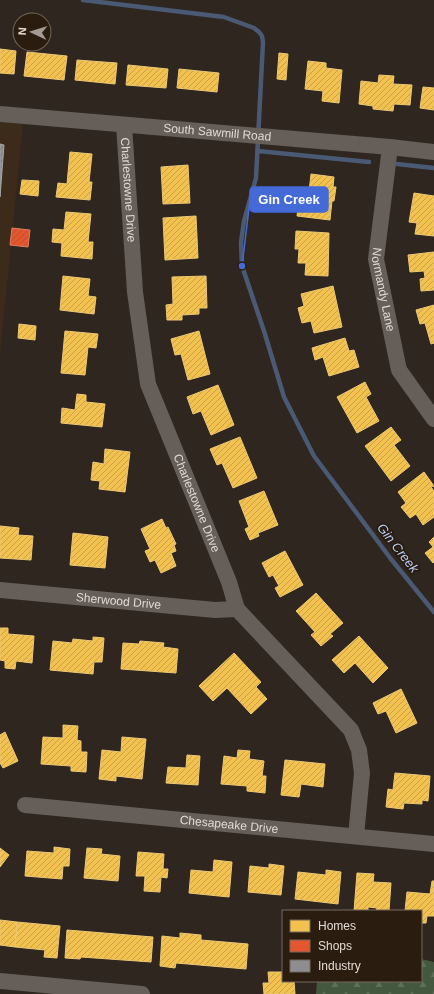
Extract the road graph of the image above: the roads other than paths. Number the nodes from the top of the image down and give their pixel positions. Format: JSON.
{"nodes":[{"id":1,"x":0,"y":114,"type":"edge"},
{"id":2,"x":124,"y":125,"type":"junction"},
{"id":3,"x":390,"y":147,"type":"junction"},
{"id":4,"x":434,"y":152,"type":"edge"},
{"id":5,"x":434,"y":420,"type":"edge"},
{"id":6,"x":0,"y":590,"type":"edge"},
{"id":7,"x":236,"y":609,"type":"junction"},
{"id":8,"x":25,"y":805,"type":"dead end"},
{"id":9,"x":356,"y":836,"type":"junction"},
{"id":10,"x":434,"y":844,"type":"edge"},
{"id":11,"x":0,"y":981,"type":"edge"},
{"id":12,"x":142,"y":994,"type":"edge"}],
"edges":[{"from":1,"to":2,"type":"street","name":"South Sawmill Road"},
{"from":2,"to":3,"type":"street","name":"South Sawmill Road"},
{"from":2,"to":7,"type":"street","name":"Charlestowne Drive"},
{"from":3,"to":4,"type":"street","name":"South Sawmill Road"},
{"from":3,"to":5,"type":"street","name":"Normandy Lane"},
{"from":6,"to":7,"type":"street","name":"Sherwood Drive"},
{"from":7,"to":9,"type":"street","name":"Charlestowne Drive"},
{"from":8,"to":9,"type":"street","name":"Chesapeake Drive"},
{"from":9,"to":10,"type":"street","name":"Chesapeake Drive"},
{"from":11,"to":12,"type":"street"}]}
